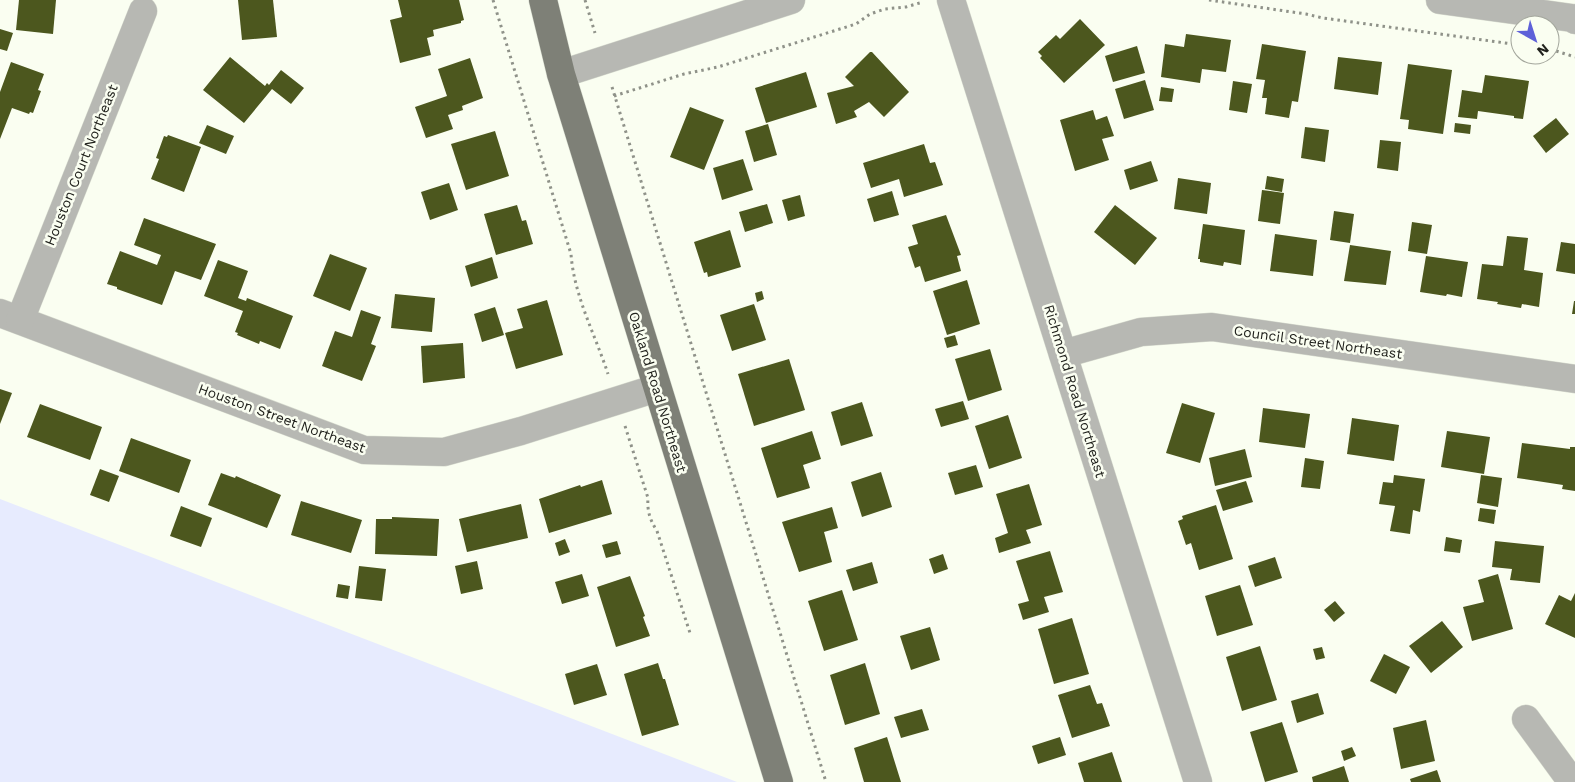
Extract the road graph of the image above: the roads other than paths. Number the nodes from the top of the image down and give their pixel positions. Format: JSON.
{"nodes":[{"id":1,"x":543,"y":0,"type":"edge"},
{"id":2,"x":791,"y":0,"type":"edge"},
{"id":3,"x":951,"y":0,"type":"edge"},
{"id":4,"x":1440,"y":0,"type":"edge"},
{"id":5,"x":143,"y":11,"type":"dead end"},
{"id":6,"x":1575,"y":20,"type":"edge"},
{"id":7,"x":562,"y":74,"type":"junction"},
{"id":8,"x":10,"y":316,"type":"edge"},
{"id":9,"x":1063,"y":354,"type":"junction"},
{"id":10,"x":1575,"y":379,"type":"edge"},
{"id":11,"x":657,"y":388,"type":"junction"},
{"id":12,"x":1526,"y":719,"type":"dead end"},
{"id":13,"x":779,"y":782,"type":"edge"},
{"id":14,"x":1198,"y":782,"type":"edge"},
{"id":15,"x":1572,"y":782,"type":"edge"}],
"edges":[{"from":1,"to":7,"type":"main road","name":"Oakland Road Northeast"},
{"from":2,"to":7,"type":"street"},
{"from":3,"to":9,"type":"street","name":"Richmond Road Northeast"},
{"from":4,"to":6,"type":"street"},
{"from":5,"to":8,"type":"street","name":"Houston Court Northeast"},
{"from":7,"to":11,"type":"main road","name":"Oakland Road Northeast"},
{"from":8,"to":11,"type":"street","name":"Houston Street Northeast"},
{"from":9,"to":10,"type":"street","name":"Council Street Northeast"},
{"from":9,"to":14,"type":"street","name":"Richmond Road Northeast"},
{"from":11,"to":13,"type":"main road","name":"Oakland Road Northeast"},
{"from":12,"to":15,"type":"street"}]}
